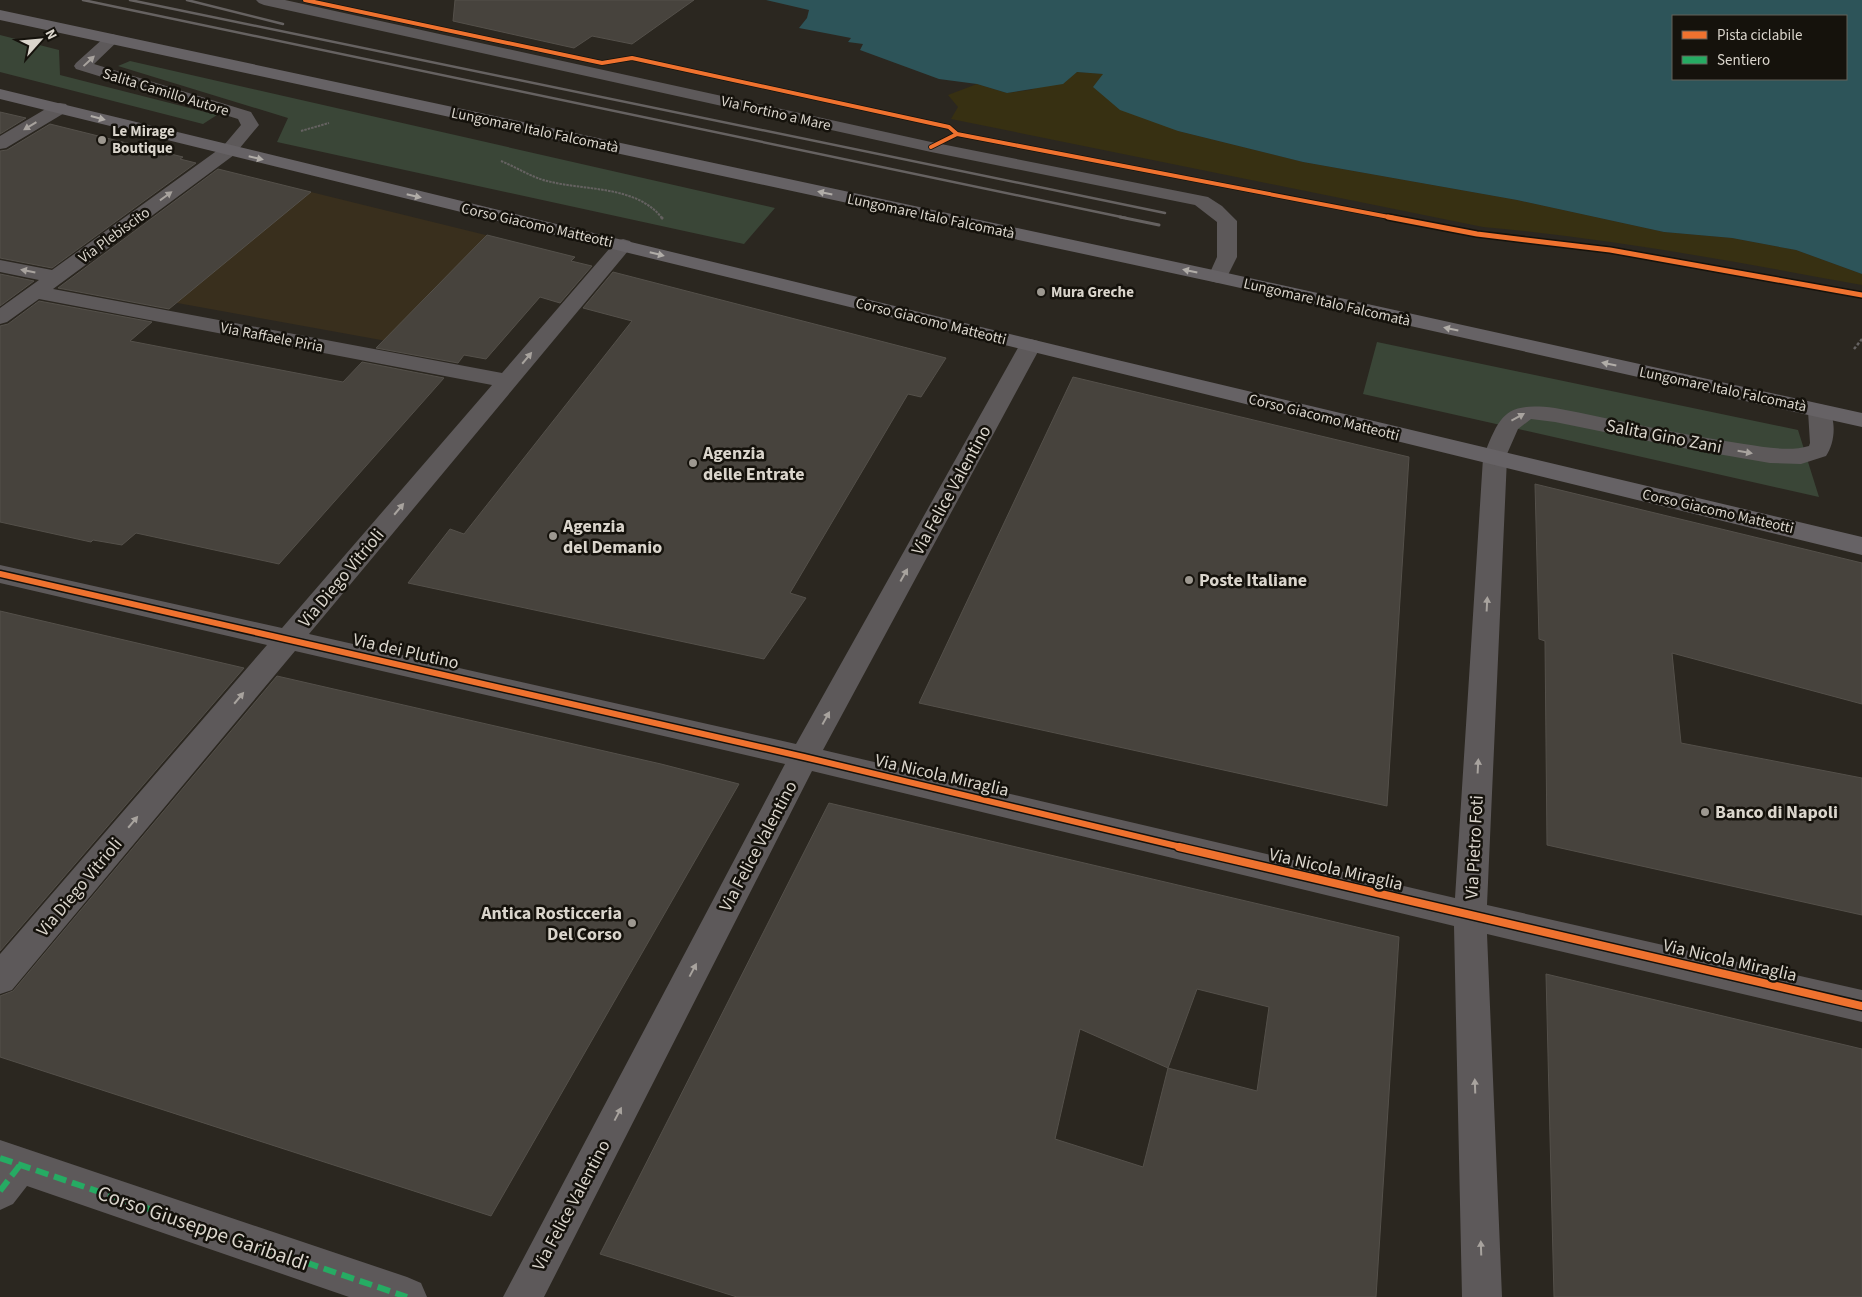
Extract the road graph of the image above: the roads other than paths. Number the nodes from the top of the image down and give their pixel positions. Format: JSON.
{"nodes":[{"id":1,"x":264,"y":0,"type":"edge"},
{"id":2,"x":0,"y":15,"type":"edge"},
{"id":3,"x":112,"y":39,"type":"junction"},
{"id":4,"x":0,"y":94,"type":"edge"},
{"id":5,"x":60,"y":108,"type":"junction"},
{"id":6,"x":0,"y":144,"type":"edge"},
{"id":7,"x":228,"y":151,"type":"junction"},
{"id":8,"x":623,"y":245,"type":"junction"},
{"id":9,"x":0,"y":266,"type":"edge"},
{"id":10,"x":56,"y":277,"type":"junction"},
{"id":11,"x":1218,"y":277,"type":"junction"},
{"id":12,"x":36,"y":292,"type":"junction"},
{"id":13,"x":0,"y":318,"type":"edge"},
{"id":14,"x":1030,"y":346,"type":"junction"},
{"id":15,"x":508,"y":382,"type":"junction"},
{"id":16,"x":1819,"y":411,"type":"junction"},
{"id":17,"x":1862,"y":420,"type":"edge"},
{"id":18,"x":1495,"y":458,"type":"junction"},
{"id":19,"x":1862,"y":546,"type":"edge"},
{"id":20,"x":0,"y":574,"type":"edge"},
{"id":21,"x":288,"y":639,"type":"junction"},
{"id":22,"x":804,"y":757,"type":"junction"},
{"id":23,"x":1470,"y":916,"type":"junction"},
{"id":24,"x":0,"y":979,"type":"edge"},
{"id":25,"x":1862,"y":1006,"type":"edge"},
{"id":26,"x":7,"y":1172,"type":"edge"},
{"id":27,"x":407,"y":1297,"type":"edge"},
{"id":28,"x":523,"y":1297,"type":"edge"},
{"id":29,"x":1482,"y":1297,"type":"edge"}],
"edges":[{"from":1,"to":11,"type":"street","name":"Via Fortino a Mare"},
{"from":2,"to":3,"type":"main road","name":"Lungomare Italo Falcomatà"},
{"from":7,"to":3,"type":"street","name":"Salita Camillo Autore","one_way":true},
{"from":11,"to":3,"type":"main road","name":"Lungomare Italo Falcomatà","one_way":true},
{"from":4,"to":5,"type":"main road","name":"Corso Giacomo Matteotti"},
{"from":5,"to":6,"type":"street","one_way":true},
{"from":5,"to":7,"type":"main road","name":"Corso Giacomo Matteotti","one_way":true},
{"from":7,"to":8,"type":"main road","name":"Corso Giacomo Matteotti","one_way":true},
{"from":10,"to":7,"type":"street","name":"Via Plebiscito","one_way":true},
{"from":8,"to":14,"type":"main road","name":"Corso Giacomo Matteotti","one_way":true},
{"from":15,"to":8,"type":"street","name":"Via Diego Vitrioli","one_way":true},
{"from":10,"to":9,"type":"street","one_way":true},
{"from":10,"to":12,"type":"street","name":"Via Plebiscito"},
{"from":16,"to":11,"type":"main road","name":"Lungomare Italo Falcomatà","one_way":true},
{"from":12,"to":13,"type":"street","name":"Via Plebiscito"},
{"from":12,"to":15,"type":"street","name":"Via Raffaele Piria"},
{"from":14,"to":18,"type":"main road","name":"Corso Giacomo Matteotti"},
{"from":22,"to":14,"type":"street","name":"Via Felice Valentino","one_way":true},
{"from":21,"to":15,"type":"street","name":"Via Diego Vitrioli","one_way":true},
{"from":16,"to":17,"type":"main road","name":"Lungomare Italo Falcomatà"},
{"from":18,"to":16,"type":"street","name":"Salita Gino Zani","one_way":true},
{"from":18,"to":19,"type":"main road","name":"Corso Giacomo Matteotti"},
{"from":23,"to":18,"type":"street","name":"Via Pietro Foti","one_way":true},
{"from":20,"to":21,"type":"street","name":"Via dei Plutino"},
{"from":21,"to":22,"type":"street","name":"Via dei Plutino"},
{"from":24,"to":21,"type":"street","name":"Via Diego Vitrioli","one_way":true},
{"from":22,"to":23,"type":"street","name":"Via Nicola Miraglia"},
{"from":28,"to":22,"type":"street","name":"Via Felice Valentino","one_way":true},
{"from":23,"to":25,"type":"street","name":"Via Nicola Miraglia"},
{"from":29,"to":23,"type":"street","name":"Via Pietro Foti","one_way":true},
{"from":26,"to":27,"type":"street","name":"Corso Giuseppe Garibaldi"}]}
